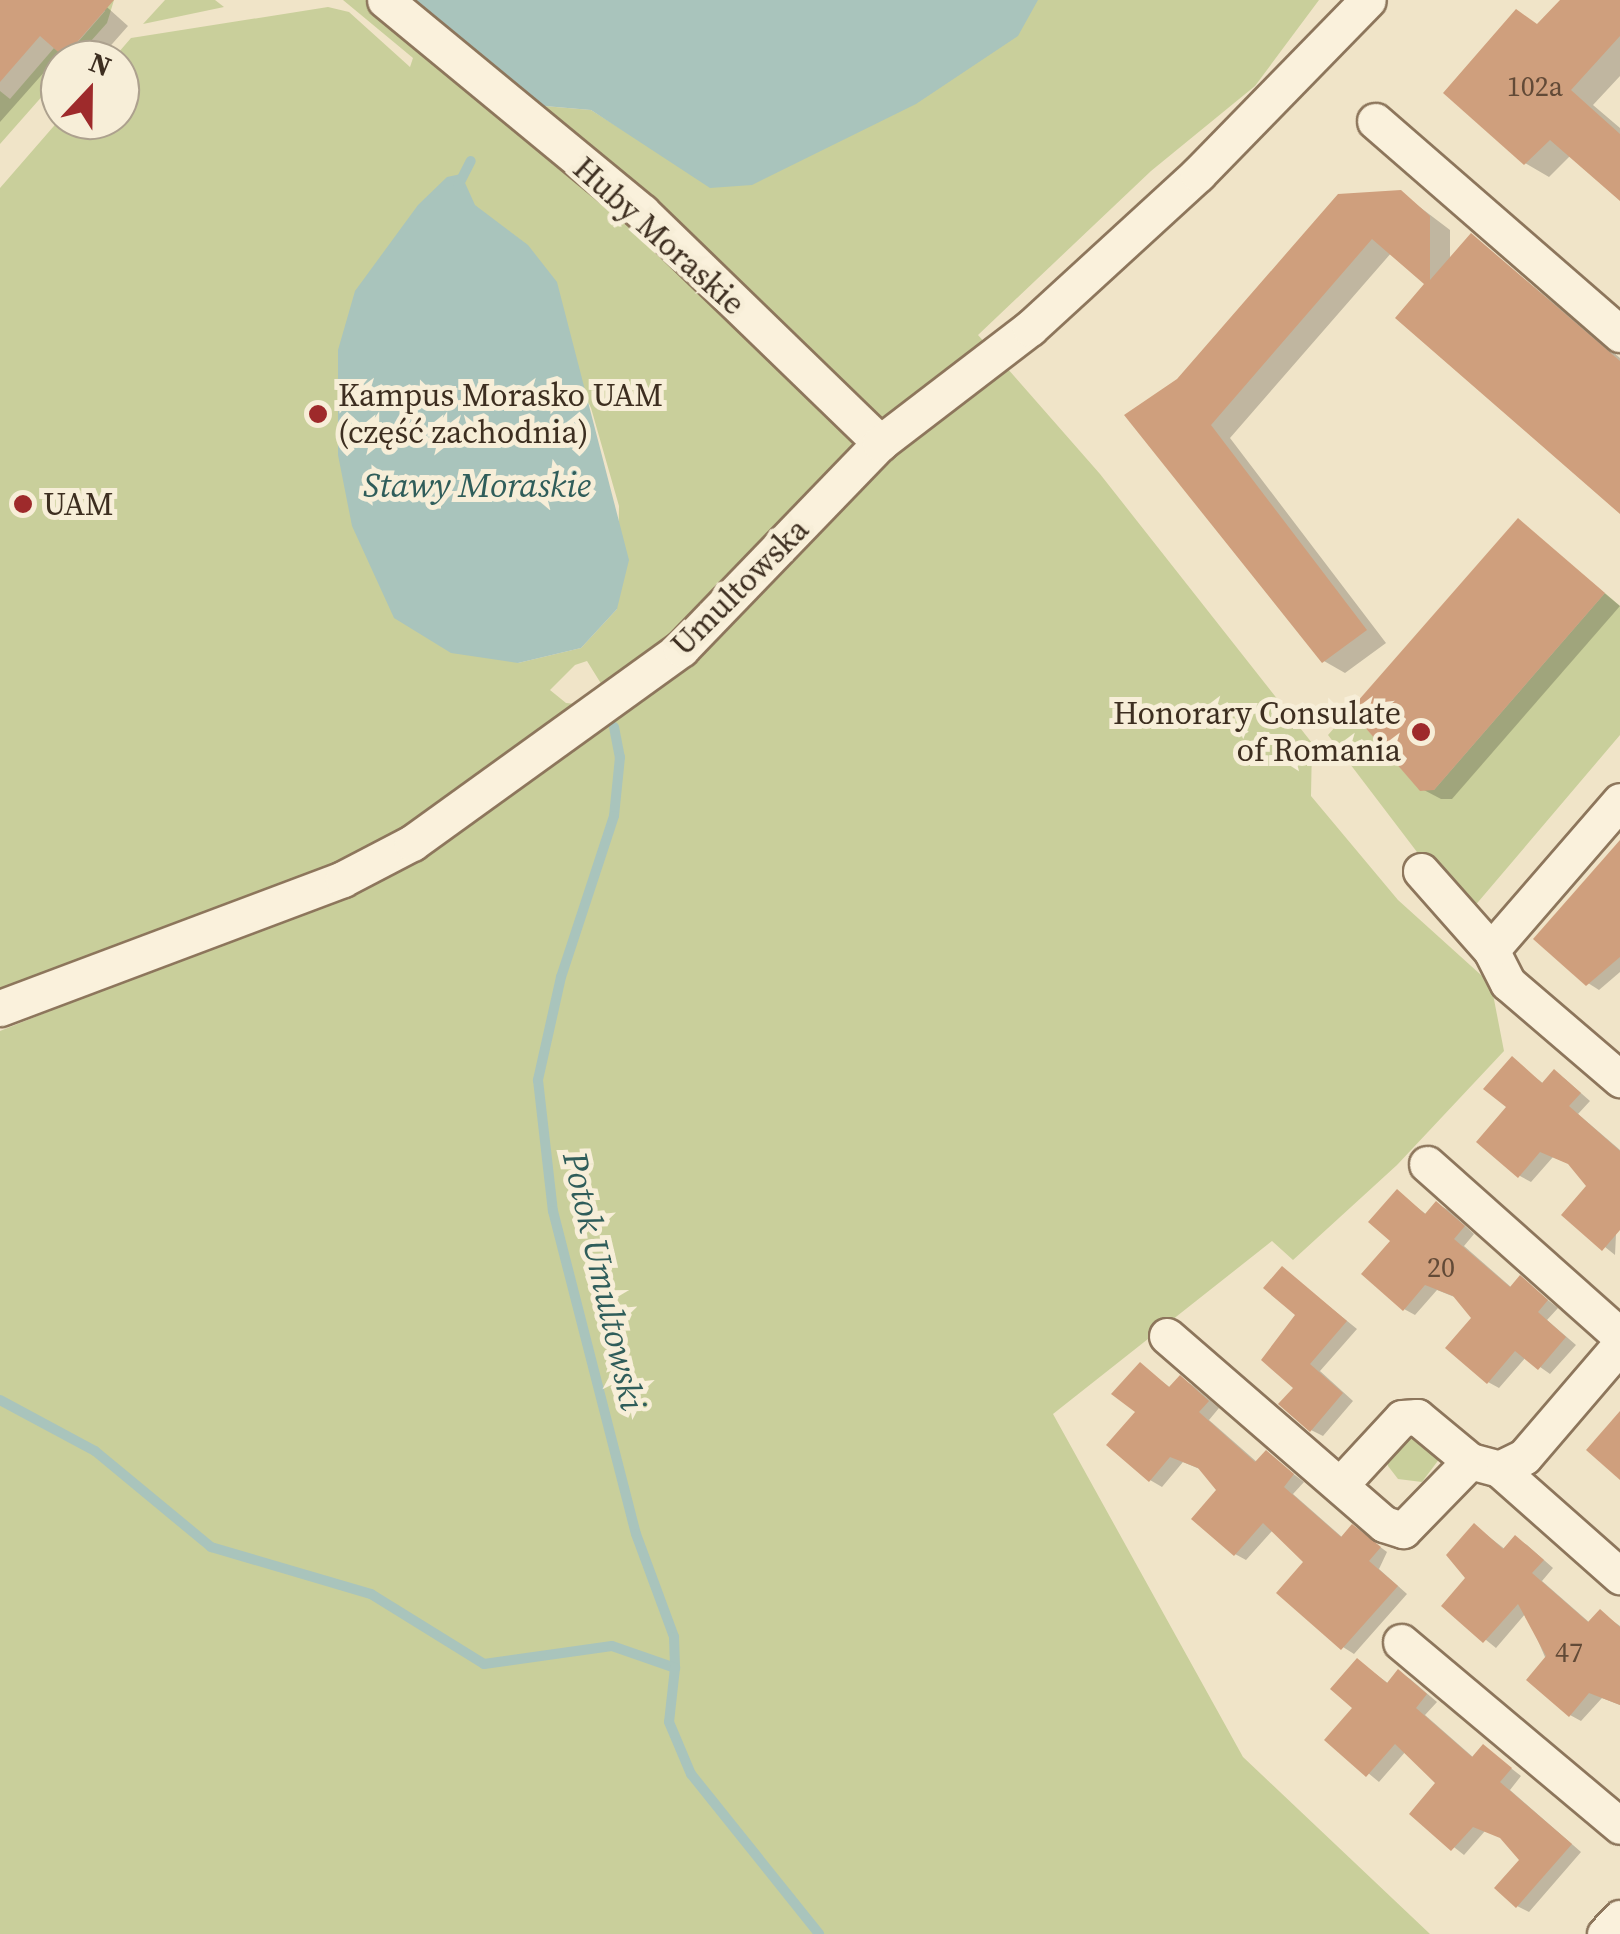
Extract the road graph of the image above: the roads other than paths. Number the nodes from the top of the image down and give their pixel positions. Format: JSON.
{"nodes":[{"id":1,"x":385,"y":0,"type":"edge"},
{"id":2,"x":1368,"y":0,"type":"edge"},
{"id":3,"x":1375,"y":121,"type":"dead end"},
{"id":4,"x":1620,"y":334,"type":"edge"},
{"id":5,"x":880,"y":443,"type":"junction"},
{"id":6,"x":1620,"y":801,"type":"edge"},
{"id":7,"x":1421,"y":870,"type":"dead end"},
{"id":8,"x":1491,"y":950,"type":"junction"},
{"id":9,"x":0,"y":1008,"type":"edge"},
{"id":10,"x":1620,"y":1079,"type":"edge"},
{"id":11,"x":1427,"y":1164,"type":"dead end"},
{"id":12,"x":1167,"y":1336,"type":"dead end"},
{"id":13,"x":1620,"y":1336,"type":"edge"},
{"id":14,"x":1620,"y":1345,"type":"edge"},
{"id":15,"x":1485,"y":1465,"type":"junction"},
{"id":16,"x":1340,"y":1486,"type":"junction"},
{"id":17,"x":1620,"y":1576,"type":"edge"},
{"id":18,"x":1401,"y":1642,"type":"dead end"},
{"id":19,"x":1620,"y":1826,"type":"edge"},
{"id":20,"x":1620,"y":1918,"type":"edge"},
{"id":21,"x":1605,"y":1934,"type":"edge"}],
"edges":[{"from":1,"to":5,"type":"street","name":"Huby Moraskie"},
{"from":2,"to":5,"type":"street","name":"Umultowska"},
{"from":3,"to":4,"type":"street"},
{"from":5,"to":9,"type":"street","name":"Umultowska"},
{"from":6,"to":8,"type":"street"},
{"from":7,"to":8,"type":"street"},
{"from":8,"to":10,"type":"street"},
{"from":11,"to":13,"type":"street"},
{"from":12,"to":16,"type":"street"},
{"from":14,"to":15,"type":"street"},
{"from":15,"to":16,"type":"street"},
{"from":15,"to":16,"type":"street"},
{"from":15,"to":17,"type":"street"},
{"from":18,"to":19,"type":"street"},
{"from":20,"to":21,"type":"street"}]}
